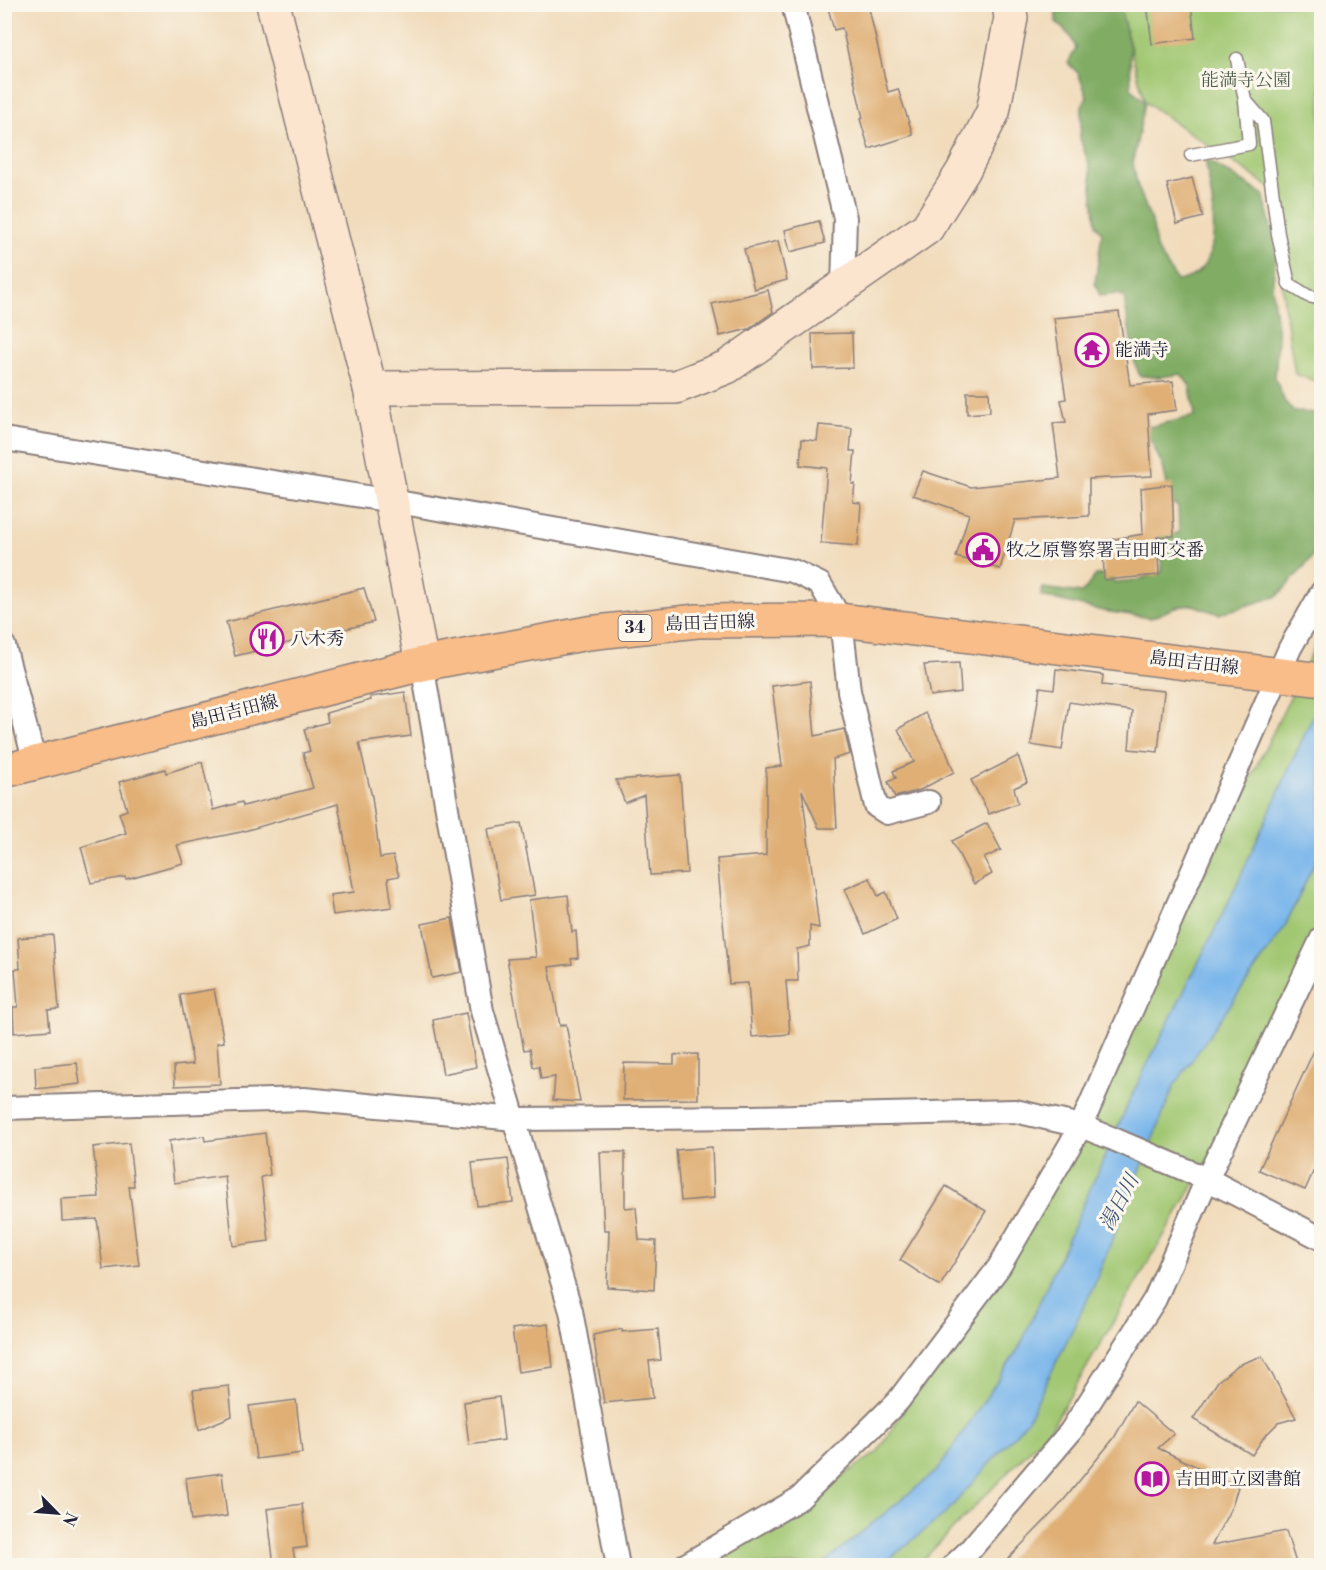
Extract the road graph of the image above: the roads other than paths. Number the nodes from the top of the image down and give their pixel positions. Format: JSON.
{"nodes":[{"id":1,"x":273,"y":4,"type":"edge"},
{"id":2,"x":793,"y":4,"type":"edge"},
{"id":3,"x":1009,"y":4,"type":"edge"},
{"id":4,"x":1237,"y":59,"type":"dead end"},
{"id":5,"x":1245,"y":100,"type":"junction"},
{"id":6,"x":1191,"y":155,"type":"dead end"},
{"id":7,"x":843,"y":288,"type":"junction"},
{"id":8,"x":1322,"y":299,"type":"edge"},
{"id":9,"x":370,"y":388,"type":"junction"},
{"id":10,"x":4,"y":439,"type":"edge"},
{"id":11,"x":392,"y":501,"type":"junction"},
{"id":12,"x":1322,"y":592,"type":"edge"},
{"id":13,"x":841,"y":620,"type":"junction"},
{"id":14,"x":4,"y":646,"type":"edge"},
{"id":15,"x":422,"y":664,"type":"junction"},
{"id":16,"x":1279,"y":674,"type":"junction"},
{"id":17,"x":1322,"y":680,"type":"edge"},
{"id":18,"x":20,"y":767,"type":"edge"},
{"id":19,"x":929,"y":802,"type":"dead end"},
{"id":20,"x":1322,"y":938,"type":"edge"},
{"id":21,"x":4,"y":1108,"type":"edge"},
{"id":22,"x":515,"y":1119,"type":"junction"},
{"id":23,"x":1081,"y":1126,"type":"junction"},
{"id":24,"x":1207,"y":1179,"type":"junction"},
{"id":25,"x":1322,"y":1239,"type":"edge"},
{"id":26,"x":618,"y":1566,"type":"edge"},
{"id":27,"x":684,"y":1566,"type":"edge"},
{"id":28,"x":953,"y":1566,"type":"edge"}],
"edges":[{"from":1,"to":9,"type":"street"},
{"from":2,"to":7,"type":"street"},
{"from":3,"to":7,"type":"street"},
{"from":4,"to":5,"type":"lane"},
{"from":5,"to":6,"type":"lane"},
{"from":5,"to":8,"type":"lane"},
{"from":7,"to":9,"type":"street"},
{"from":9,"to":11,"type":"street"},
{"from":10,"to":11,"type":"street"},
{"from":11,"to":13,"type":"street"},
{"from":11,"to":15,"type":"street"},
{"from":12,"to":16,"type":"street"},
{"from":13,"to":15,"type":"main road","name":"島田吉田線","number":"34"},
{"from":13,"to":16,"type":"main road","name":"島田吉田線","number":"34"},
{"from":13,"to":19,"type":"street"},
{"from":14,"to":18,"type":"street"},
{"from":15,"to":18,"type":"main road","name":"島田吉田線","number":"34"},
{"from":15,"to":22,"type":"street"},
{"from":16,"to":17,"type":"main road","name":"島田吉田線","number":"34"},
{"from":16,"to":23,"type":"street"},
{"from":20,"to":24,"type":"street"},
{"from":21,"to":22,"type":"street"},
{"from":22,"to":23,"type":"street"},
{"from":22,"to":26,"type":"street"},
{"from":23,"to":24,"type":"street"},
{"from":23,"to":27,"type":"street"},
{"from":24,"to":25,"type":"street"},
{"from":24,"to":28,"type":"street"}]}
